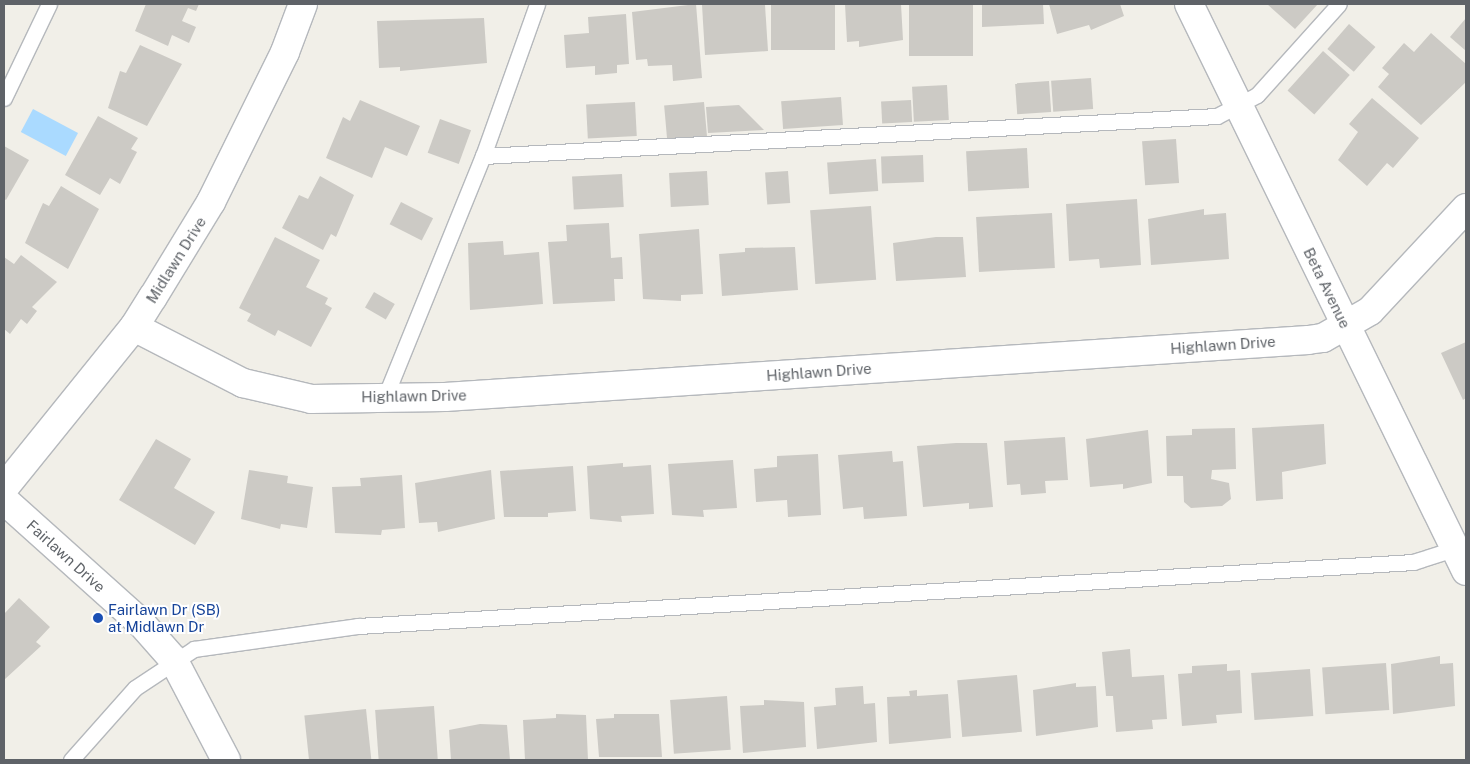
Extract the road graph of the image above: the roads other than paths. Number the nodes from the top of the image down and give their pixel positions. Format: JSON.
{"nodes":[{"id":1,"x":49,"y":4,"type":"edge"},
{"id":2,"x":303,"y":4,"type":"edge"},
{"id":3,"x":537,"y":4,"type":"edge"},
{"id":4,"x":1189,"y":4,"type":"edge"},
{"id":5,"x":1339,"y":4,"type":"edge"},
{"id":6,"x":4,"y":98,"type":"edge"},
{"id":7,"x":1239,"y":106,"type":"junction"},
{"id":8,"x":483,"y":156,"type":"junction"},
{"id":9,"x":1466,"y":208,"type":"edge"},
{"id":10,"x":134,"y":327,"type":"junction"},
{"id":11,"x":1346,"y":327,"type":"junction"},
{"id":12,"x":385,"y":397,"type":"junction"},
{"id":13,"x":4,"y":488,"type":"edge"},
{"id":14,"x":4,"y":500,"type":"edge"},
{"id":15,"x":1463,"y":555,"type":"edge"},
{"id":16,"x":173,"y":659,"type":"junction"},
{"id":17,"x":71,"y":760,"type":"edge"},
{"id":18,"x":226,"y":760,"type":"edge"}],
"edges":[{"from":1,"to":6,"type":"lane"},
{"from":2,"to":10,"type":"street","name":"Midlawn Drive"},
{"from":3,"to":8,"type":"lane"},
{"from":4,"to":7,"type":"street","name":"Beta Avenue"},
{"from":5,"to":7,"type":"lane"},
{"from":7,"to":8,"type":"lane"},
{"from":7,"to":11,"type":"street","name":"Beta Avenue"},
{"from":8,"to":12,"type":"lane"},
{"from":9,"to":11,"type":"street","name":"Highlawn Drive"},
{"from":10,"to":12,"type":"street","name":"Highlawn Drive"},
{"from":10,"to":13,"type":"street","name":"Midlawn Drive"},
{"from":11,"to":12,"type":"street","name":"Highlawn Drive"},
{"from":11,"to":15,"type":"street","name":"Beta Avenue"},
{"from":14,"to":16,"type":"street","name":"Fairlawn Drive"},
{"from":15,"to":16,"type":"lane"},
{"from":16,"to":17,"type":"lane"},
{"from":16,"to":18,"type":"street","name":"Fairlawn Drive"}]}
